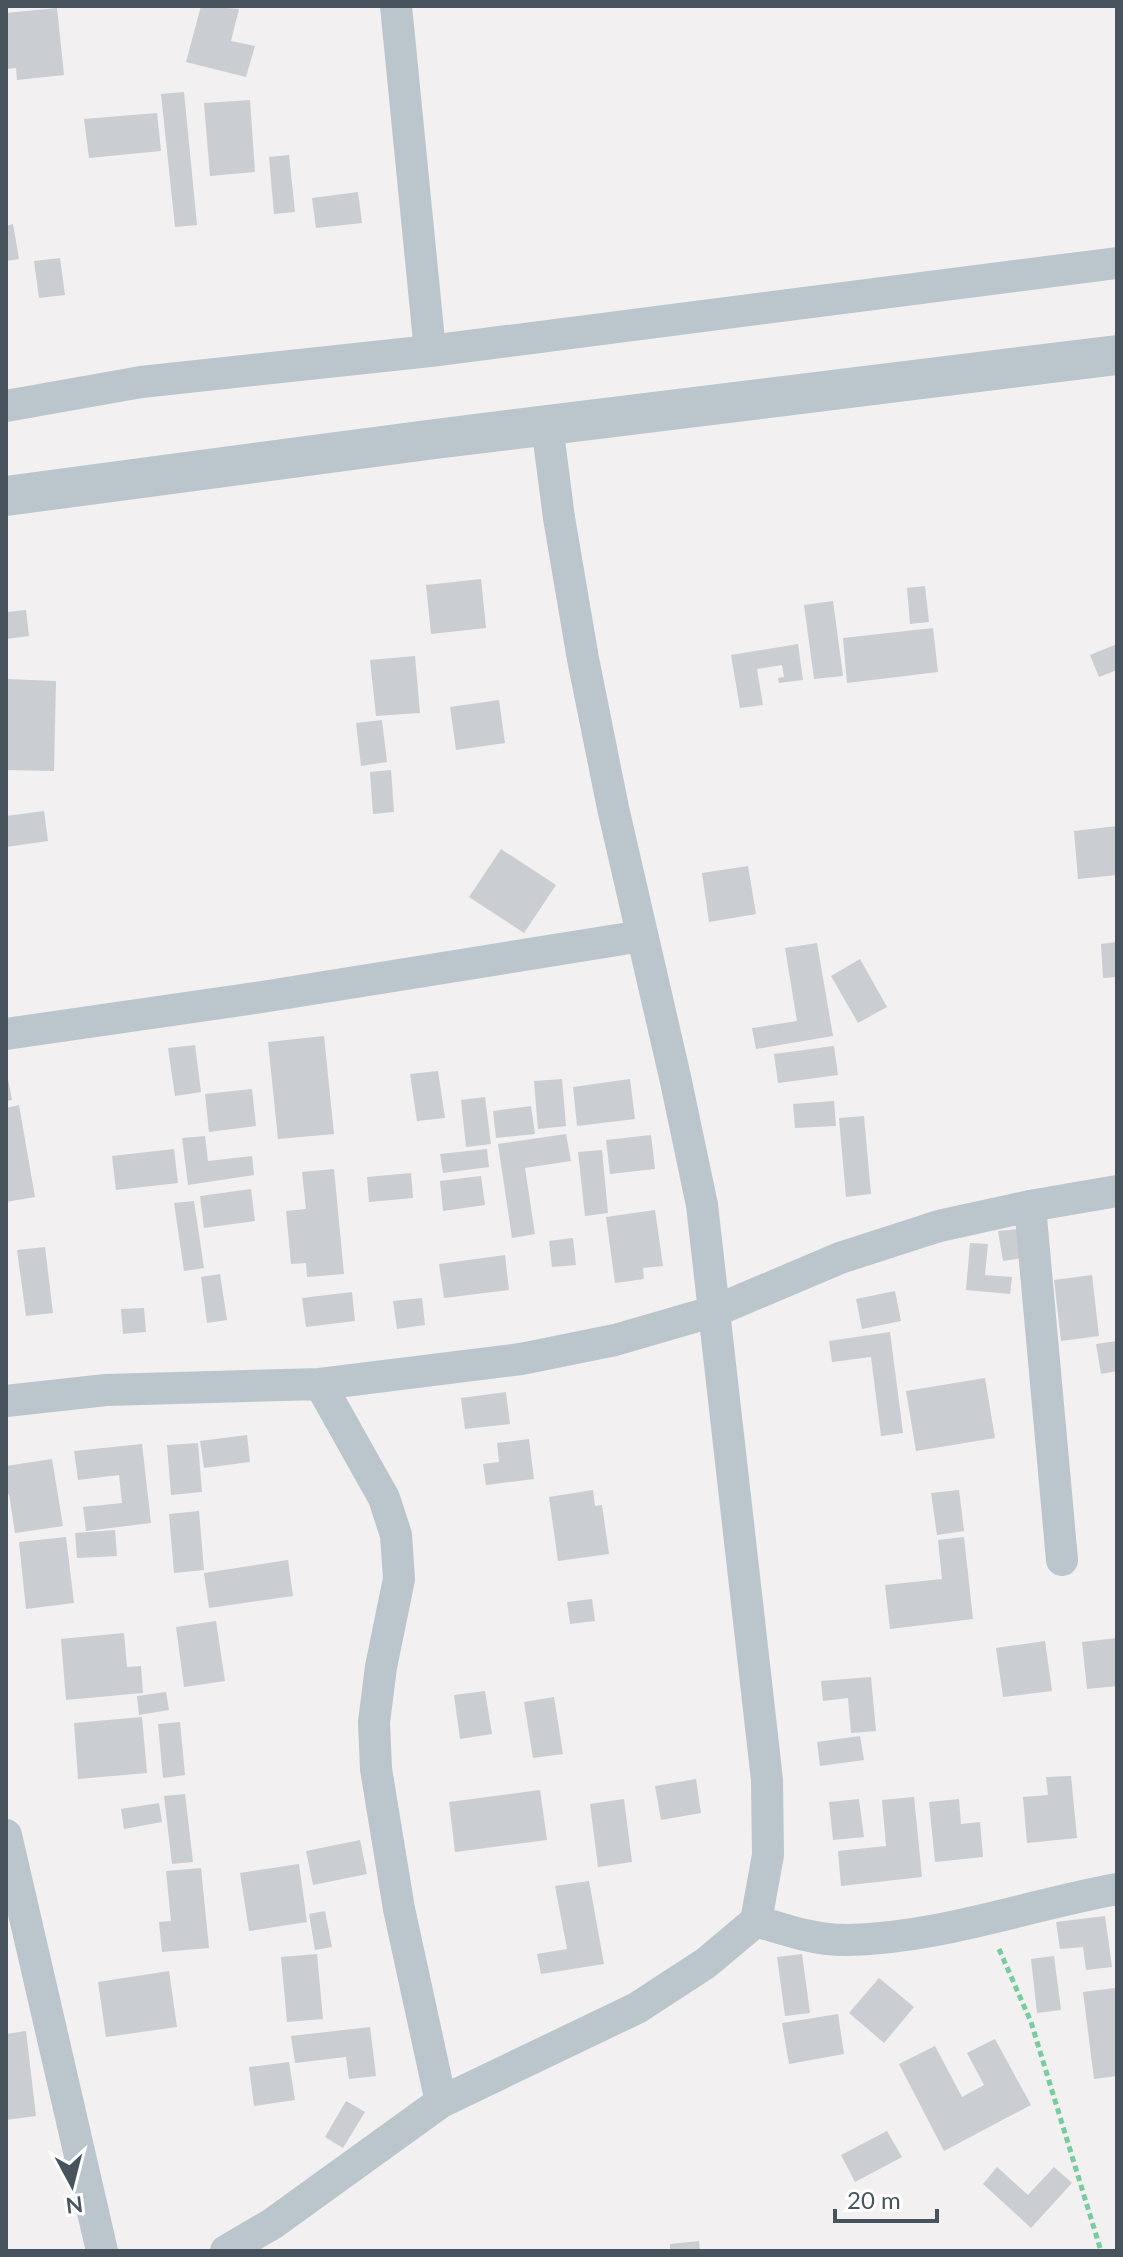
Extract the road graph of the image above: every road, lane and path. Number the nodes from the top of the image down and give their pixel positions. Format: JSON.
{"nodes":[{"id":1,"x":396,"y":6,"type":"edge"},
{"id":2,"x":1117,"y":263,"type":"edge"},
{"id":3,"x":430,"y":351,"type":"junction"},
{"id":4,"x":1117,"y":355,"type":"edge"},
{"id":5,"x":6,"y":406,"type":"edge"},
{"id":6,"x":547,"y":425,"type":"junction"},
{"id":7,"x":6,"y":496,"type":"edge"},
{"id":8,"x":642,"y":936,"type":"junction"},
{"id":9,"x":6,"y":1034,"type":"edge"},
{"id":10,"x":1117,"y":1191,"type":"edge"},
{"id":11,"x":1030,"y":1206,"type":"junction"},
{"id":12,"x":715,"y":1311,"type":"junction"},
{"id":13,"x":320,"y":1384,"type":"junction"},
{"id":14,"x":6,"y":1401,"type":"edge"},
{"id":15,"x":1062,"y":1560,"type":"dead end"},
{"id":16,"x":6,"y":1835,"type":"edge"},
{"id":17,"x":1117,"y":1889,"type":"edge"},
{"id":18,"x":12,"y":1890,"type":"edge"},
{"id":19,"x":981,"y":1919,"type":"junction"},
{"id":20,"x":756,"y":1921,"type":"junction"},
{"id":21,"x":441,"y":2102,"type":"junction"},
{"id":22,"x":102,"y":2251,"type":"edge"},
{"id":23,"x":226,"y":2251,"type":"edge"},
{"id":24,"x":1101,"y":2251,"type":"edge"}],
"edges":[{"from":1,"to":3,"type":"street"},
{"from":2,"to":3,"type":"street"},
{"from":3,"to":5,"type":"street"},
{"from":4,"to":6,"type":"street"},
{"from":6,"to":7,"type":"street"},
{"from":6,"to":8,"type":"street"},
{"from":8,"to":9,"type":"street"},
{"from":8,"to":12,"type":"street"},
{"from":10,"to":11,"type":"street"},
{"from":11,"to":12,"type":"street"},
{"from":11,"to":15,"type":"street"},
{"from":12,"to":13,"type":"street"},
{"from":12,"to":20,"type":"street"},
{"from":13,"to":14,"type":"street"},
{"from":13,"to":21,"type":"street"},
{"from":16,"to":18,"type":"street"},
{"from":17,"to":19,"type":"street"},
{"from":18,"to":22,"type":"street"},
{"from":19,"to":20,"type":"street"},
{"from":19,"to":24,"type":"path"},
{"from":20,"to":21,"type":"street"},
{"from":21,"to":23,"type":"street"}]}
